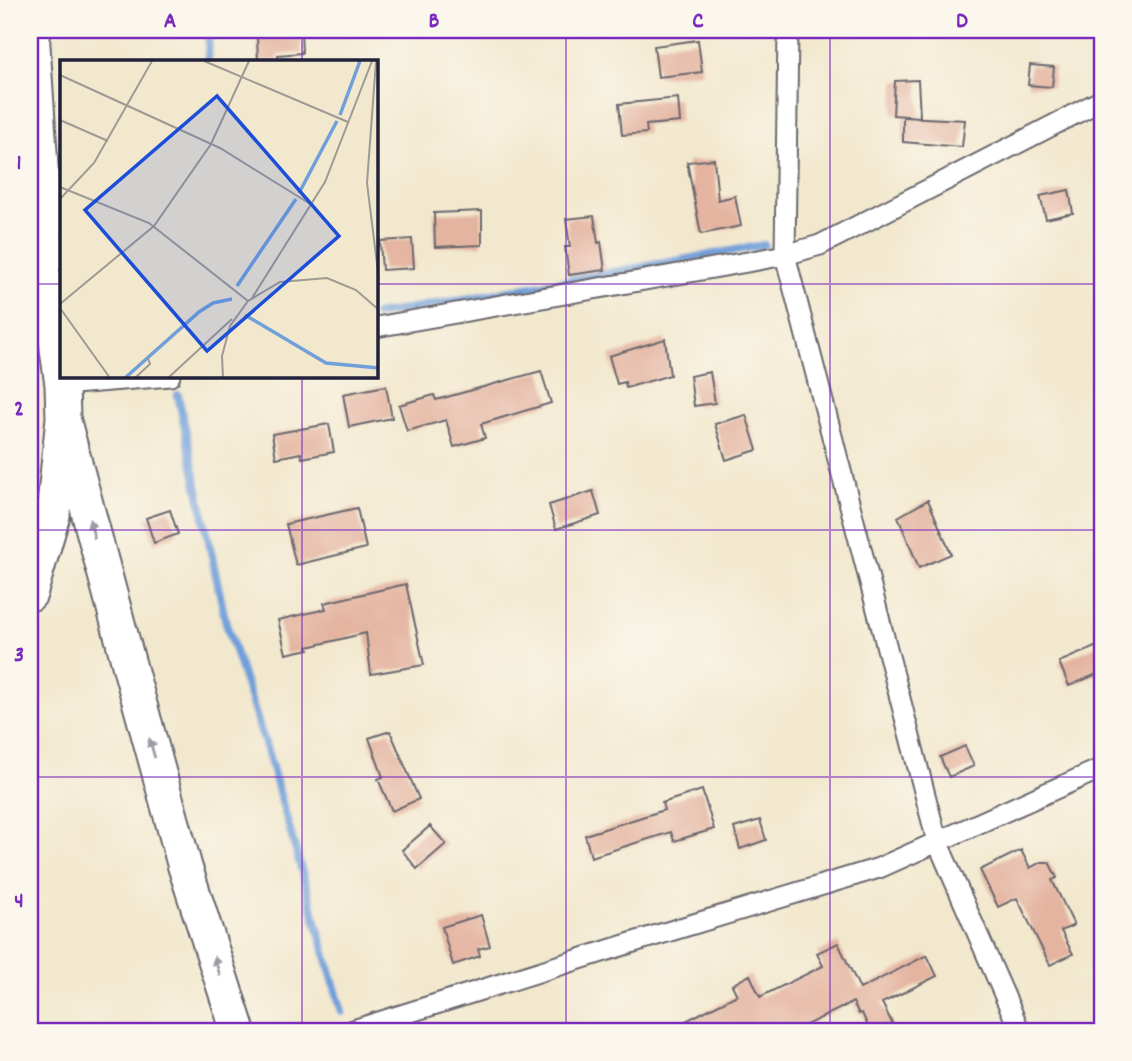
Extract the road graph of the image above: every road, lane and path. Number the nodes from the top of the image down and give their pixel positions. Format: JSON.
{"nodes":[{"id":1,"x":32,"y":30,"type":"edge"},
{"id":2,"x":788,"y":30,"type":"edge"},
{"id":3,"x":1102,"y":100,"type":"edge"},
{"id":4,"x":30,"y":232,"type":"edge"},
{"id":5,"x":785,"y":255,"type":"junction"},
{"id":6,"x":49,"y":292,"type":"junction"},
{"id":7,"x":378,"y":327,"type":"edge"},
{"id":8,"x":60,"y":371,"type":"edge"},
{"id":9,"x":61,"y":378,"type":"edge"},
{"id":10,"x":146,"y":378,"type":"edge"},
{"id":11,"x":62,"y":385,"type":"junction"},
{"id":12,"x":63,"y":418,"type":"junction"},
{"id":13,"x":30,"y":594,"type":"edge"},
{"id":14,"x":1102,"y":768,"type":"edge"},
{"id":15,"x":937,"y":841,"type":"junction"},
{"id":16,"x":238,"y":1031,"type":"edge"},
{"id":17,"x":350,"y":1031,"type":"edge"},
{"id":18,"x":1020,"y":1031,"type":"edge"}],
"edges":[{"from":1,"to":6,"type":"highway"},
{"from":2,"to":5,"type":"street"},
{"from":3,"to":5,"type":"street"},
{"from":4,"to":6,"type":"highway"},
{"from":5,"to":7,"type":"street"},
{"from":5,"to":15,"type":"street"},
{"from":6,"to":8,"type":"highway"},
{"from":9,"to":11,"type":"highway"},
{"from":10,"to":11,"type":"street"},
{"from":11,"to":12,"type":"highway"},
{"from":12,"to":13,"type":"highway"},
{"from":16,"to":12,"type":"highway","one_way":true},
{"from":14,"to":15,"type":"street"},
{"from":15,"to":17,"type":"street"},
{"from":15,"to":18,"type":"street"}]}
